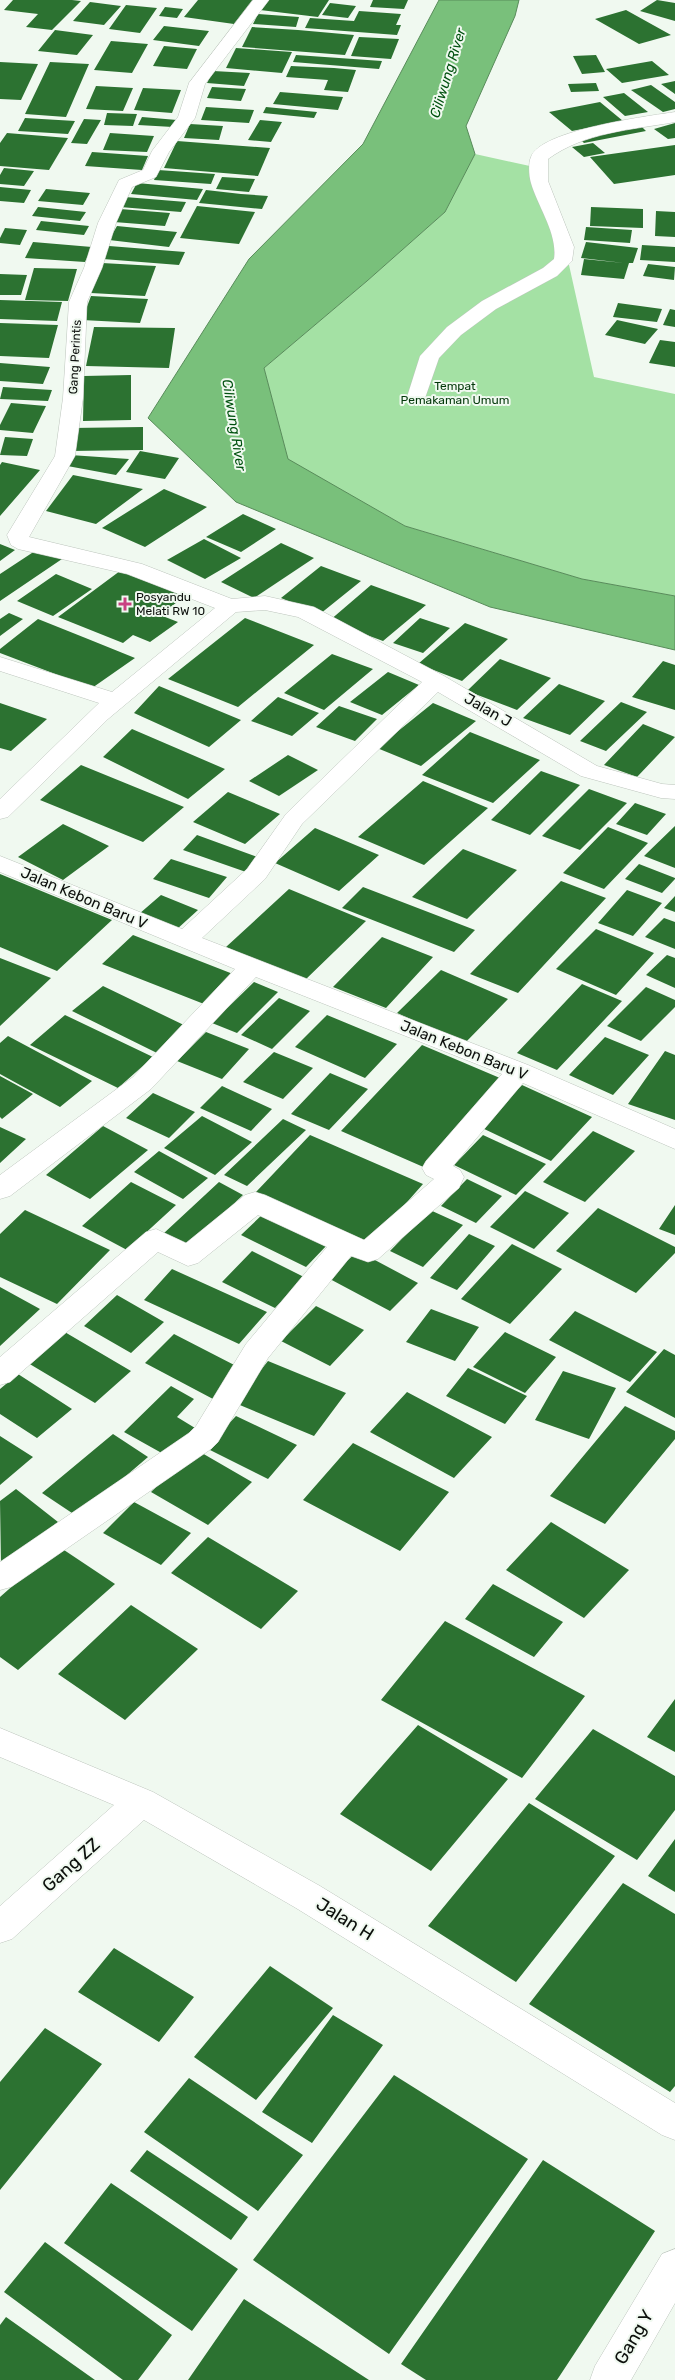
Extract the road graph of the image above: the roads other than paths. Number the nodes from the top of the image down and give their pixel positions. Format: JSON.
{"nodes":[{"id":1,"x":261,"y":0,"type":"edge"},
{"id":2,"x":675,"y":117,"type":"edge"},
{"id":3,"x":416,"y":398,"type":"dead end"},
{"id":4,"x":230,"y":606,"type":"junction"},
{"id":5,"x":0,"y":664,"type":"edge"},
{"id":6,"x":0,"y":680,"type":"edge"},
{"id":7,"x":436,"y":681,"type":"junction"},
{"id":8,"x":108,"y":707,"type":"junction"},
{"id":9,"x":675,"y":792,"type":"edge"},
{"id":10,"x":0,"y":812,"type":"edge"},
{"id":11,"x":0,"y":863,"type":"edge"},
{"id":12,"x":185,"y":940,"type":"junction"},
{"id":13,"x":251,"y":967,"type":"junction"},
{"id":14,"x":519,"y":1071,"type":"junction"},
{"id":15,"x":675,"y":1140,"type":"edge"},
{"id":16,"x":0,"y":1189,"type":"edge"},
{"id":17,"x":345,"y":1244,"type":"junction"},
{"id":18,"x":0,"y":1374,"type":"edge"},
{"id":19,"x":0,"y":1578,"type":"edge"},
{"id":20,"x":0,"y":1742,"type":"edge"},
{"id":21,"x":141,"y":1802,"type":"junction"},
{"id":22,"x":0,"y":1928,"type":"edge"},
{"id":23,"x":675,"y":2123,"type":"edge"},
{"id":24,"x":675,"y":2267,"type":"edge"},
{"id":25,"x":609,"y":2380,"type":"edge"}],
"edges":[{"from":1,"to":4,"type":"street","name":"Gang Perintis"},
{"from":2,"to":3,"type":"street"},
{"from":4,"to":7,"type":"street","name":"Jalan J"},
{"from":4,"to":8,"type":"street"},
{"from":5,"to":8,"type":"street"},
{"from":6,"to":8,"type":"street"},
{"from":7,"to":9,"type":"street","name":"Jalan J"},
{"from":7,"to":12,"type":"street"},
{"from":8,"to":10,"type":"street"},
{"from":11,"to":12,"type":"street","name":"Jalan Kebon Baru V"},
{"from":12,"to":13,"type":"street","name":"Jalan Kebon Baru V"},
{"from":13,"to":14,"type":"street","name":"Jalan Kebon Baru V"},
{"from":13,"to":16,"type":"street"},
{"from":14,"to":15,"type":"street","name":"Jalan Kebon Baru V"},
{"from":14,"to":17,"type":"street"},
{"from":17,"to":18,"type":"street"},
{"from":17,"to":19,"type":"street"},
{"from":20,"to":21,"type":"street","name":"Jalan H"},
{"from":21,"to":22,"type":"street","name":"Gang ZZ"},
{"from":21,"to":23,"type":"street","name":"Jalan H"},
{"from":24,"to":25,"type":"street","name":"Gang Y"}]}
